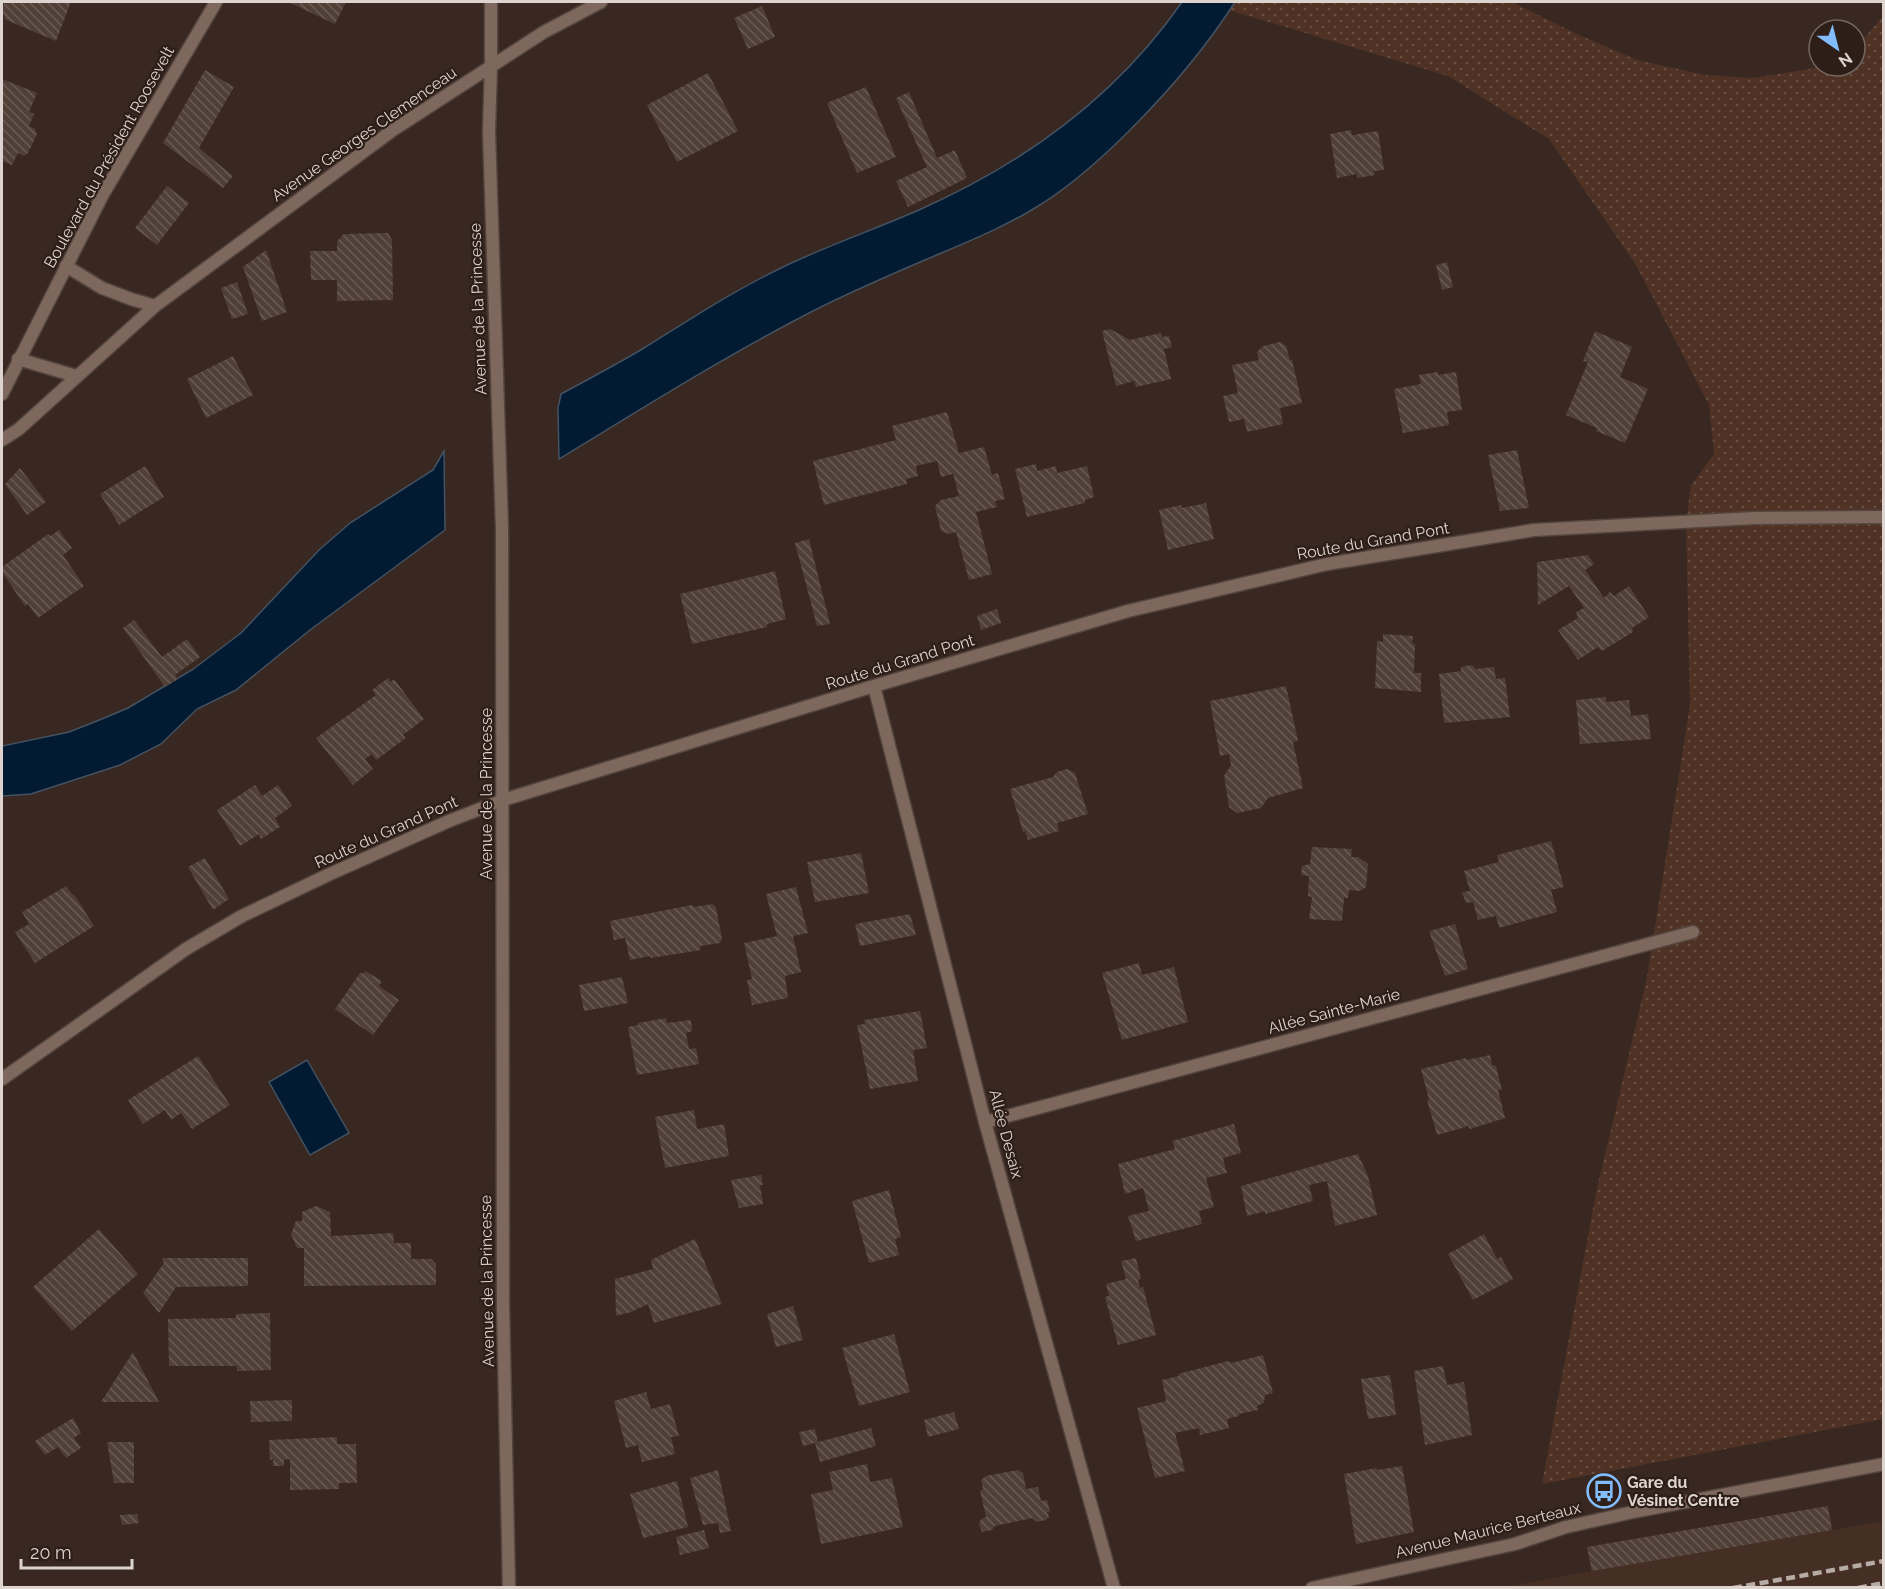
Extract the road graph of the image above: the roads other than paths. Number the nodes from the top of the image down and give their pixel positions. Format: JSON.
{"nodes":[{"id":1,"x":216,"y":2,"type":"edge"},
{"id":2,"x":491,"y":2,"type":"edge"},
{"id":3,"x":601,"y":2,"type":"edge"},
{"id":4,"x":491,"y":64,"type":"junction"},
{"id":5,"x":66,"y":266,"type":"junction"},
{"id":6,"x":155,"y":306,"type":"junction"},
{"id":7,"x":18,"y":359,"type":"junction"},
{"id":8,"x":76,"y":376,"type":"junction"},
{"id":9,"x":2,"y":394,"type":"edge"},
{"id":10,"x":2,"y":440,"type":"edge"},
{"id":11,"x":1884,"y":517,"type":"edge"},
{"id":12,"x":874,"y":686,"type":"junction"},
{"id":13,"x":503,"y":800,"type":"junction"},
{"id":14,"x":1693,"y":932,"type":"dead end"},
{"id":15,"x":2,"y":1079,"type":"edge"},
{"id":16,"x":985,"y":1122,"type":"junction"},
{"id":17,"x":1884,"y":1464,"type":"edge"},
{"id":18,"x":509,"y":1587,"type":"edge"},
{"id":19,"x":1114,"y":1587,"type":"edge"},
{"id":20,"x":1312,"y":1587,"type":"edge"}],
"edges":[{"from":1,"to":5,"type":"street","name":"Boulevard du Président Roosevelt"},
{"from":2,"to":4,"type":"street","name":"Avenue de la Princesse"},
{"from":3,"to":4,"type":"street","name":"Avenue Georges Clemenceau"},
{"from":4,"to":6,"type":"street","name":"Avenue Georges Clemenceau"},
{"from":4,"to":13,"type":"street","name":"Avenue de la Princesse"},
{"from":5,"to":6,"type":"street"},
{"from":5,"to":7,"type":"street","name":"Boulevard du Président Roosevelt"},
{"from":6,"to":8,"type":"street","name":"Avenue Georges Clemenceau"},
{"from":7,"to":8,"type":"street"},
{"from":7,"to":9,"type":"street","name":"Boulevard du Président Roosevelt"},
{"from":8,"to":10,"type":"street","name":"Avenue Georges Clemenceau"},
{"from":11,"to":12,"type":"street","name":"Route du Grand Pont"},
{"from":12,"to":13,"type":"street","name":"Route du Grand Pont"},
{"from":12,"to":16,"type":"street","name":"Allée Desaix"},
{"from":13,"to":15,"type":"street","name":"Route du Grand Pont"},
{"from":13,"to":18,"type":"street","name":"Avenue de la Princesse"},
{"from":14,"to":16,"type":"street","name":"Allée Sainte-Marie"},
{"from":16,"to":19,"type":"street","name":"Allée Desaix"},
{"from":17,"to":20,"type":"street","name":"Avenue Maurice Berteaux"}]}
